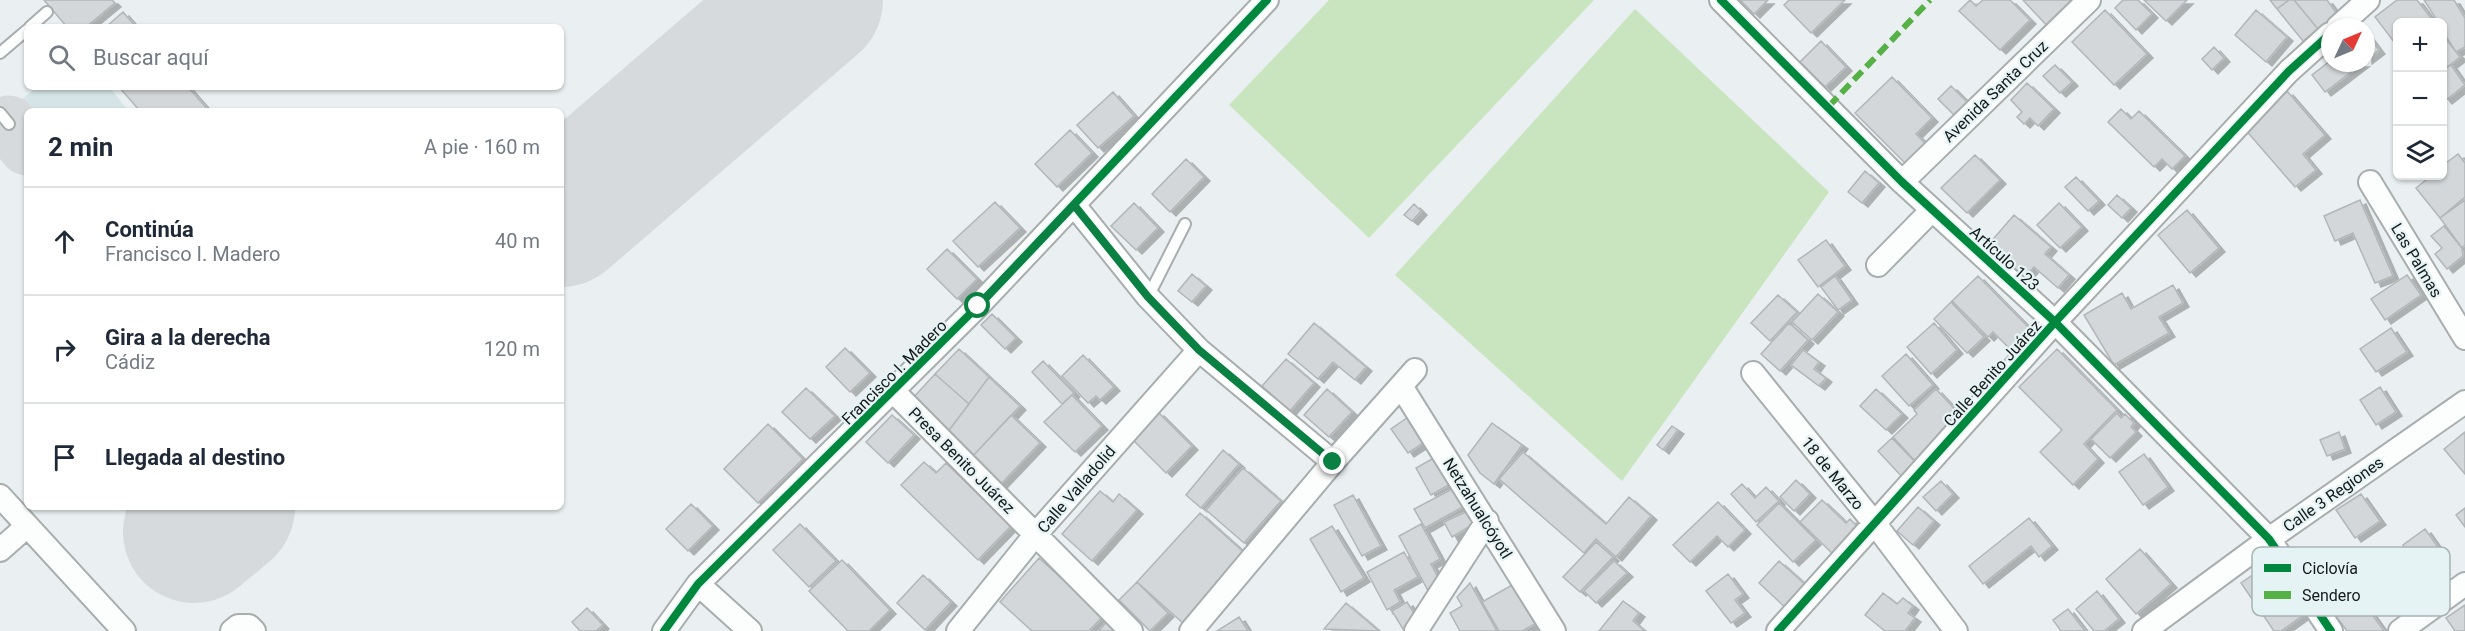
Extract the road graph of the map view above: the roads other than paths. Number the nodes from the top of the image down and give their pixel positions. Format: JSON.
{"nodes":[{"id":1,"x":1267,"y":0,"type":"edge"},
{"id":2,"x":1722,"y":0,"type":"edge"},
{"id":3,"x":2089,"y":0,"type":"edge"},
{"id":4,"x":2368,"y":0,"type":"edge"},
{"id":5,"x":47,"y":12,"type":"dead end"},
{"id":6,"x":2348,"y":18,"type":"edge"},
{"id":7,"x":34,"y":24,"type":"edge"},
{"id":8,"x":24,"y":32,"type":"edge"},
{"id":9,"x":2321,"y":42,"type":"edge"},
{"id":10,"x":0,"y":53,"type":"edge"},
{"id":11,"x":0,"y":113,"type":"edge"},
{"id":12,"x":9,"y":124,"type":"dead end"},
{"id":13,"x":1902,"y":182,"type":"junction"},
{"id":14,"x":2370,"y":182,"type":"dead end"},
{"id":15,"x":1074,"y":205,"type":"junction"},
{"id":16,"x":1932,"y":210,"type":"junction"},
{"id":17,"x":1185,"y":224,"type":"dead end"},
{"id":18,"x":1878,"y":265,"type":"dead end"},
{"id":19,"x":1148,"y":297,"type":"junction"},
{"id":20,"x":2055,"y":322,"type":"junction"},
{"id":21,"x":2465,"y":338,"type":"edge"},
{"id":22,"x":1199,"y":350,"type":"junction"},
{"id":23,"x":1753,"y":373,"type":"dead end"},
{"id":24,"x":894,"y":392,"type":"junction"},
{"id":25,"x":2465,"y":402,"type":"edge"},
{"id":26,"x":1333,"y":462,"type":"junction"},
{"id":27,"x":0,"y":496,"type":"edge"},
{"id":28,"x":1487,"y":521,"type":"junction"},
{"id":29,"x":1875,"y":524,"type":"junction"},
{"id":30,"x":26,"y":527,"type":"junction"},
{"id":31,"x":1035,"y":535,"type":"junction"},
{"id":32,"x":2269,"y":539,"type":"junction"},
{"id":33,"x":2258,"y":547,"type":"edge"},
{"id":34,"x":2274,"y":547,"type":"edge"},
{"id":35,"x":0,"y":550,"type":"edge"},
{"id":36,"x":2252,"y":552,"type":"edge"},
{"id":37,"x":699,"y":584,"type":"junction"},
{"id":38,"x":2465,"y":584,"type":"edge"},
{"id":39,"x":2450,"y":595,"type":"edge"},
{"id":40,"x":2321,"y":616,"type":"edge"},
{"id":41,"x":2421,"y":616,"type":"edge"},
{"id":42,"x":124,"y":631,"type":"edge"},
{"id":43,"x":232,"y":631,"type":"edge"},
{"id":44,"x":254,"y":631,"type":"edge"},
{"id":45,"x":664,"y":631,"type":"edge"},
{"id":46,"x":750,"y":631,"type":"edge"},
{"id":47,"x":958,"y":631,"type":"edge"},
{"id":48,"x":1131,"y":631,"type":"edge"},
{"id":49,"x":1191,"y":631,"type":"edge"},
{"id":50,"x":1416,"y":631,"type":"edge"},
{"id":51,"x":1554,"y":631,"type":"edge"},
{"id":52,"x":1778,"y":631,"type":"edge"},
{"id":53,"x":1956,"y":631,"type":"edge"},
{"id":54,"x":2144,"y":631,"type":"edge"},
{"id":55,"x":2331,"y":631,"type":"edge"},
{"id":56,"x":2400,"y":631,"type":"edge"}],
"edges":[{"from":1,"to":15,"type":"street","name":"Francisco I. Madero"},
{"from":2,"to":13,"type":"street","name":"Artículo 123"},
{"from":3,"to":13,"type":"street","name":"Avenida Santa Cruz"},
{"from":4,"to":6,"type":"street"},
{"from":5,"to":7,"type":"lane"},
{"from":8,"to":10,"type":"lane"},
{"from":9,"to":20,"type":"street","name":"Calle Benito Juárez"},
{"from":11,"to":12,"type":"lane"},
{"from":13,"to":16,"type":"street","name":"Artículo 123"},
{"from":14,"to":21,"type":"street","name":"Las Palmas"},
{"from":15,"to":19,"type":"street"},
{"from":15,"to":24,"type":"street","name":"Francisco I. Madero"},
{"from":16,"to":18,"type":"street"},
{"from":16,"to":20,"type":"street","name":"Artículo 123"},
{"from":17,"to":19,"type":"lane"},
{"from":19,"to":22,"type":"street"},
{"from":20,"to":29,"type":"street","name":"Calle Benito Juárez"},
{"from":20,"to":32,"type":"street","name":"Artículo 123"},
{"from":22,"to":26,"type":"street"},
{"from":22,"to":31,"type":"street","name":"Calle Valladolid"},
{"from":23,"to":29,"type":"street","name":"18 de Marzo"},
{"from":24,"to":31,"type":"street","name":"Presa Benito Juárez"},
{"from":24,"to":37,"type":"street","name":"Francisco I. Madero"},
{"from":25,"to":32,"type":"street","name":"Calle 3 Regiones"},
{"from":26,"to":28,"type":"street","name":"Netzahualcóyotl"},
{"from":26,"to":49,"type":"street"},
{"from":27,"to":30,"type":"street"},
{"from":28,"to":50,"type":"street"},
{"from":28,"to":51,"type":"street","name":"Netzahualcóyotl"},
{"from":29,"to":52,"type":"street","name":"Calle Benito Juárez"},
{"from":29,"to":53,"type":"street","name":"18 de Marzo"},
{"from":30,"to":35,"type":"street"},
{"from":30,"to":42,"type":"street"},
{"from":31,"to":47,"type":"street","name":"Calle Valladolid"},
{"from":31,"to":48,"type":"street","name":"Presa Benito Juárez"},
{"from":32,"to":33,"type":"street","name":"Calle 3 Regiones"},
{"from":32,"to":34,"type":"street","name":"Artículo 123"},
{"from":36,"to":54,"type":"street","name":"Calle 3 Regiones"},
{"from":37,"to":45,"type":"street","name":"Francisco I. Madero"},
{"from":37,"to":46,"type":"street"},
{"from":38,"to":39,"type":"street"},
{"from":40,"to":55,"type":"street","name":"Artículo 123"},
{"from":41,"to":56,"type":"street"},
{"from":43,"to":44,"type":"street"}]}
